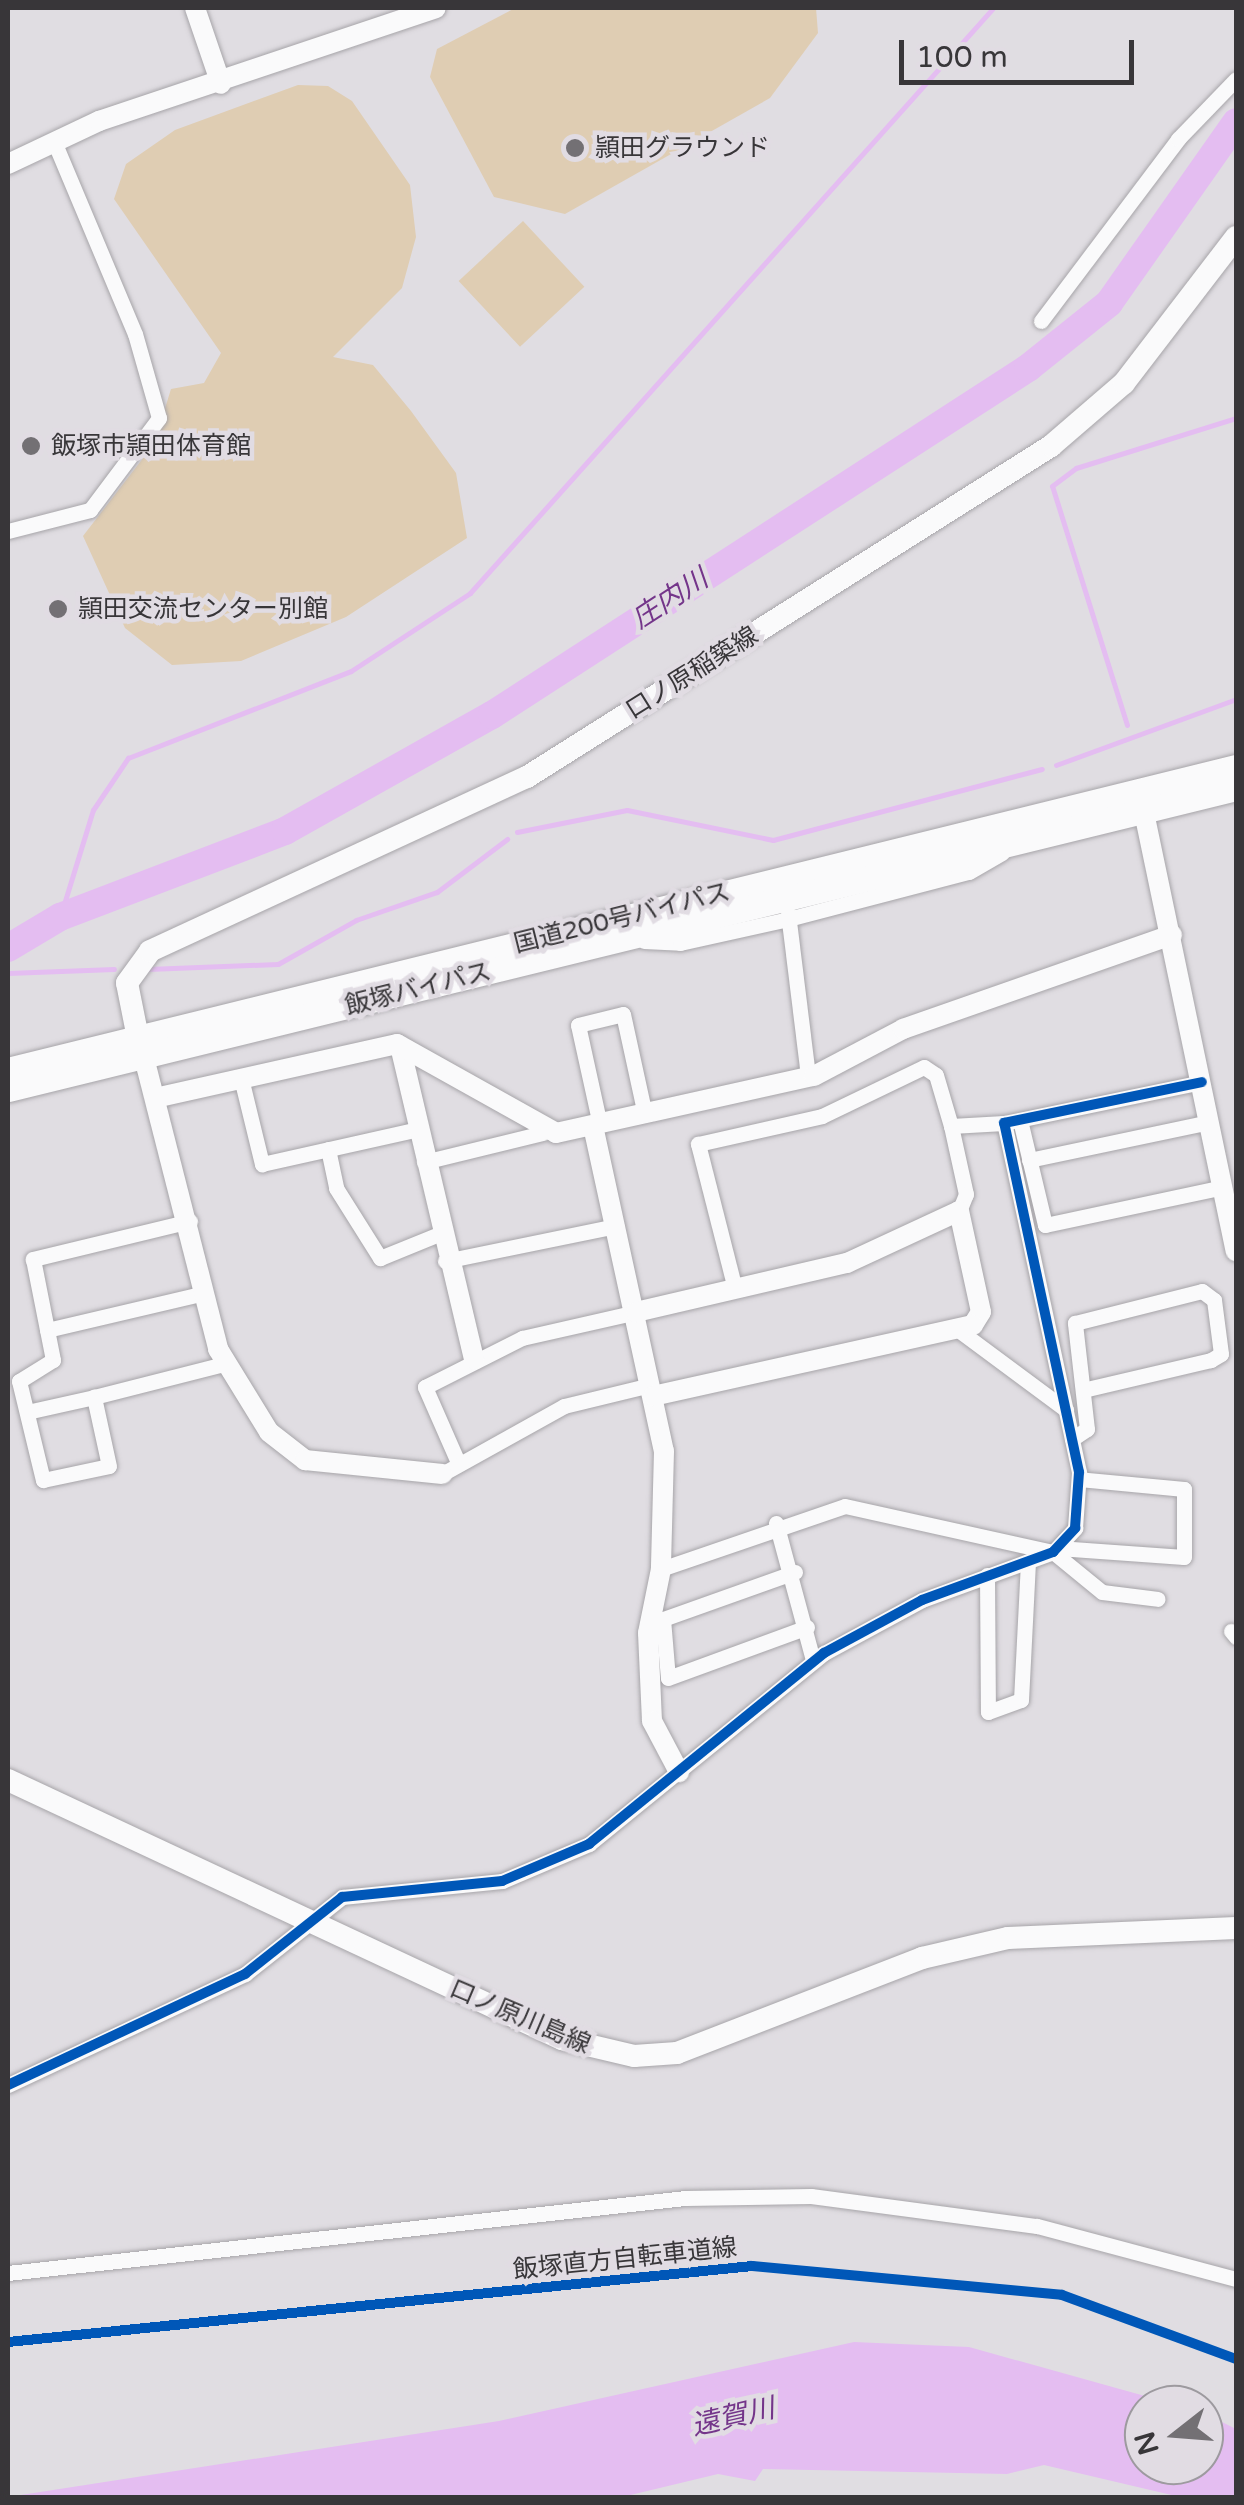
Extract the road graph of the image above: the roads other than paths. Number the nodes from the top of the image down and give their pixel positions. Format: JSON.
{"nodes":[{"id":1,"x":195,"y":8,"type":"edge"},
{"id":2,"x":436,"y":8,"type":"edge"},
{"id":3,"x":408,"y":13,"type":"edge"},
{"id":4,"x":1236,"y":78,"type":"edge"},
{"id":5,"x":221,"y":84,"type":"junction"},
{"id":6,"x":54,"y":142,"type":"junction"},
{"id":7,"x":8,"y":164,"type":"edge"},
{"id":8,"x":1236,"y":237,"type":"edge"},
{"id":9,"x":1041,"y":321,"type":"dead end"},
{"id":10,"x":8,"y":531,"type":"edge"},
{"id":11,"x":1236,"y":767,"type":"edge"},
{"id":12,"x":1236,"y":788,"type":"edge"},
{"id":13,"x":1141,"y":800,"type":"junction"},
{"id":14,"x":787,"y":909,"type":"junction"},
{"id":15,"x":1172,"y":936,"type":"junction"},
{"id":16,"x":400,"y":1046,"type":"junction"},
{"id":17,"x":141,"y":1048,"type":"junction"},
{"id":18,"x":8,"y":1070,"type":"edge"},
{"id":19,"x":808,"y":1077,"type":"junction"},
{"id":20,"x":241,"y":1078,"type":"junction"},
{"id":21,"x":1202,"y":1082,"type":"junction"},
{"id":22,"x":8,"y":1089,"type":"edge"},
{"id":23,"x":154,"y":1098,"type":"junction"},
{"id":24,"x":644,"y":1114,"type":"junction"},
{"id":25,"x":1012,"y":1122,"type":"junction"},
{"id":26,"x":1210,"y":1122,"type":"junction"},
{"id":27,"x":597,"y":1126,"type":"junction"},
{"id":28,"x":951,"y":1126,"type":"junction"},
{"id":29,"x":419,"y":1129,"type":"junction"},
{"id":30,"x":544,"y":1133,"type":"junction"},
{"id":31,"x":328,"y":1149,"type":"junction"},
{"id":32,"x":1029,"y":1160,"type":"junction"},
{"id":33,"x":424,"y":1162,"type":"junction"},
{"id":34,"x":1224,"y":1187,"type":"junction"},
{"id":35,"x":959,"y":1212,"type":"junction"},
{"id":36,"x":190,"y":1222,"type":"junction"},
{"id":37,"x":616,"y":1226,"type":"junction"},
{"id":38,"x":439,"y":1234,"type":"junction"},
{"id":39,"x":1236,"y":1252,"type":"edge"},
{"id":40,"x":445,"y":1261,"type":"junction"},
{"id":41,"x":735,"y":1289,"type":"junction"},
{"id":42,"x":204,"y":1294,"type":"junction"},
{"id":43,"x":636,"y":1312,"type":"junction"},
{"id":44,"x":958,"y":1329,"type":"junction"},
{"id":45,"x":47,"y":1330,"type":"junction"},
{"id":46,"x":474,"y":1359,"type":"junction"},
{"id":47,"x":227,"y":1364,"type":"junction"},
{"id":48,"x":1082,"y":1390,"type":"dead end"},
{"id":49,"x":652,"y":1391,"type":"junction"},
{"id":50,"x":94,"y":1397,"type":"junction"},
{"id":51,"x":1066,"y":1410,"type":"junction"},
{"id":52,"x":27,"y":1412,"type":"junction"},
{"id":53,"x":1072,"y":1439,"type":"junction"},
{"id":54,"x":450,"y":1467,"type":"junction"},
{"id":55,"x":1079,"y":1479,"type":"junction"},
{"id":56,"x":776,"y":1523,"type":"junction"},
{"id":57,"x":1056,"y":1550,"type":"junction"},
{"id":58,"x":1028,"y":1561,"type":"junction"},
{"id":59,"x":661,"y":1569,"type":"junction"},
{"id":60,"x":796,"y":1572,"type":"junction"},
{"id":61,"x":987,"y":1575,"type":"junction"},
{"id":62,"x":1158,"y":1599,"type":"dead end"},
{"id":63,"x":807,"y":1627,"type":"junction"},
{"id":64,"x":814,"y":1660,"type":"junction"},
{"id":65,"x":659,"y":1681,"type":"junction"},
{"id":66,"x":680,"y":1772,"type":"junction"},
{"id":67,"x":8,"y":1780,"type":"edge"},
{"id":68,"x":308,"y":1922,"type":"junction"},
{"id":69,"x":1236,"y":1928,"type":"edge"},
{"id":70,"x":8,"y":2085,"type":"edge"},
{"id":71,"x":8,"y":2273,"type":"edge"},
{"id":72,"x":1236,"y":2280,"type":"edge"}],
"edges":[{"from":1,"to":5,"type":"street"},
{"from":2,"to":3,"type":"street"},
{"from":3,"to":5,"type":"street"},
{"from":4,"to":9,"type":"street"},
{"from":5,"to":6,"type":"street"},
{"from":6,"to":7,"type":"street"},
{"from":6,"to":10,"type":"street"},
{"from":8,"to":17,"type":"main road","name":"口ノ原稲築線"},
{"from":11,"to":13,"type":"highway","name":"国道200号バイパス"},
{"from":12,"to":13,"type":"highway","name":"飯塚バイパス"},
{"from":13,"to":14,"type":"highway","name":"飯塚バイパス"},
{"from":13,"to":15,"type":"street"},
{"from":13,"to":17,"type":"highway","name":"国道200号バイパス"},
{"from":14,"to":17,"type":"highway","name":"飯塚バイパス"},
{"from":14,"to":19,"type":"street"},
{"from":15,"to":19,"type":"street"},
{"from":15,"to":21,"type":"street"},
{"from":16,"to":20,"type":"street"},
{"from":16,"to":29,"type":"street"},
{"from":16,"to":30,"type":"street"},
{"from":17,"to":18,"type":"highway","name":"国道200号バイパス"},
{"from":17,"to":22,"type":"highway","name":"飯塚バイパス"},
{"from":17,"to":23,"type":"street"},
{"from":19,"to":24,"type":"street"},
{"from":20,"to":23,"type":"street"},
{"from":20,"to":31,"type":"street"},
{"from":21,"to":25,"type":"street"},
{"from":21,"to":26,"type":"street"},
{"from":23,"to":36,"type":"street"},
{"from":24,"to":27,"type":"street"},
{"from":24,"to":27,"type":"street"},
{"from":25,"to":28,"type":"street"},
{"from":25,"to":32,"type":"street"},
{"from":25,"to":51,"type":"street"},
{"from":26,"to":32,"type":"street"},
{"from":26,"to":34,"type":"street"},
{"from":27,"to":30,"type":"street"},
{"from":27,"to":37,"type":"street"},
{"from":28,"to":35,"type":"street"},
{"from":28,"to":41,"type":"street"},
{"from":29,"to":31,"type":"street"},
{"from":29,"to":33,"type":"street"},
{"from":30,"to":33,"type":"street"},
{"from":31,"to":38,"type":"street"},
{"from":32,"to":34,"type":"street"},
{"from":33,"to":38,"type":"street"},
{"from":34,"to":39,"type":"street"},
{"from":35,"to":41,"type":"street"},
{"from":35,"to":44,"type":"street"},
{"from":36,"to":42,"type":"street"},
{"from":36,"to":45,"type":"street"},
{"from":37,"to":40,"type":"street"},
{"from":37,"to":43,"type":"street"},
{"from":38,"to":40,"type":"street"},
{"from":40,"to":46,"type":"street"},
{"from":41,"to":43,"type":"street"},
{"from":42,"to":45,"type":"street"},
{"from":42,"to":47,"type":"street"},
{"from":43,"to":46,"type":"street"},
{"from":43,"to":49,"type":"street"},
{"from":44,"to":49,"type":"street"},
{"from":44,"to":51,"type":"street"},
{"from":45,"to":52,"type":"street"},
{"from":46,"to":54,"type":"street"},
{"from":47,"to":50,"type":"street"},
{"from":47,"to":54,"type":"street"},
{"from":48,"to":53,"type":"street"},
{"from":49,"to":54,"type":"street"},
{"from":49,"to":59,"type":"street"},
{"from":50,"to":52,"type":"street"},
{"from":50,"to":52,"type":"street"},
{"from":51,"to":53,"type":"street"},
{"from":53,"to":55,"type":"street"},
{"from":55,"to":57,"type":"street"},
{"from":55,"to":57,"type":"street"},
{"from":56,"to":57,"type":"street"},
{"from":56,"to":59,"type":"street"},
{"from":56,"to":60,"type":"street"},
{"from":57,"to":58,"type":"street"},
{"from":57,"to":62,"type":"street"},
{"from":58,"to":61,"type":"street"},
{"from":58,"to":61,"type":"street"},
{"from":59,"to":65,"type":"street"},
{"from":60,"to":63,"type":"street"},
{"from":60,"to":65,"type":"street"},
{"from":61,"to":64,"type":"street"},
{"from":63,"to":64,"type":"street"},
{"from":63,"to":65,"type":"street"},
{"from":64,"to":66,"type":"street"},
{"from":65,"to":66,"type":"street"},
{"from":66,"to":68,"type":"street"},
{"from":67,"to":68,"type":"main road","name":"口ノ原川島線"},
{"from":68,"to":69,"type":"main road","name":"口ノ原川島線"},
{"from":68,"to":70,"type":"street"},
{"from":71,"to":72,"type":"street"}]}
